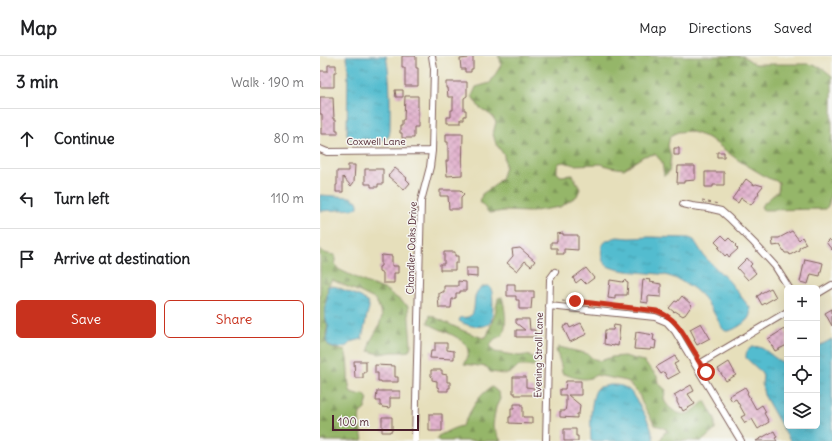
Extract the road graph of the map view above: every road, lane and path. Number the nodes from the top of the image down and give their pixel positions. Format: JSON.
{"nodes":[{"id":1,"x":432,"y":56,"type":"edge"},
{"id":2,"x":320,"y":149,"type":"edge"},
{"id":3,"x":432,"y":151,"type":"junction"},
{"id":4,"x":684,"y":204,"type":"dead end"},
{"id":5,"x":555,"y":272,"type":"dead end"},
{"id":6,"x":787,"y":285,"type":"edge"},
{"id":7,"x":832,"y":285,"type":"edge"},
{"id":8,"x":820,"y":292,"type":"edge"},
{"id":9,"x":560,"y":301,"type":"dead end"},
{"id":10,"x":549,"y":306,"type":"junction"},
{"id":11,"x":634,"y":308,"type":"dead end"},
{"id":12,"x":784,"y":314,"type":"edge"},
{"id":13,"x":696,"y":366,"type":"junction"},
{"id":14,"x":415,"y":441,"type":"edge"},
{"id":15,"x":546,"y":441,"type":"edge"},
{"id":16,"x":741,"y":441,"type":"edge"}],
"edges":[{"from":1,"to":3,"type":"street","name":"Chandler Oaks Drive"},
{"from":2,"to":3,"type":"street","name":"Coxwell Lane"},
{"from":3,"to":14,"type":"street","name":"Chandler Oaks Drive"},
{"from":4,"to":6,"type":"street"},
{"from":5,"to":10,"type":"street","name":"Evening Stroll Lane"},
{"from":7,"to":8,"type":"street"},
{"from":9,"to":11,"type":"path"},
{"from":10,"to":13,"type":"street"},
{"from":10,"to":15,"type":"street","name":"Evening Stroll Lane"},
{"from":12,"to":13,"type":"street"},
{"from":13,"to":16,"type":"street"}]}
